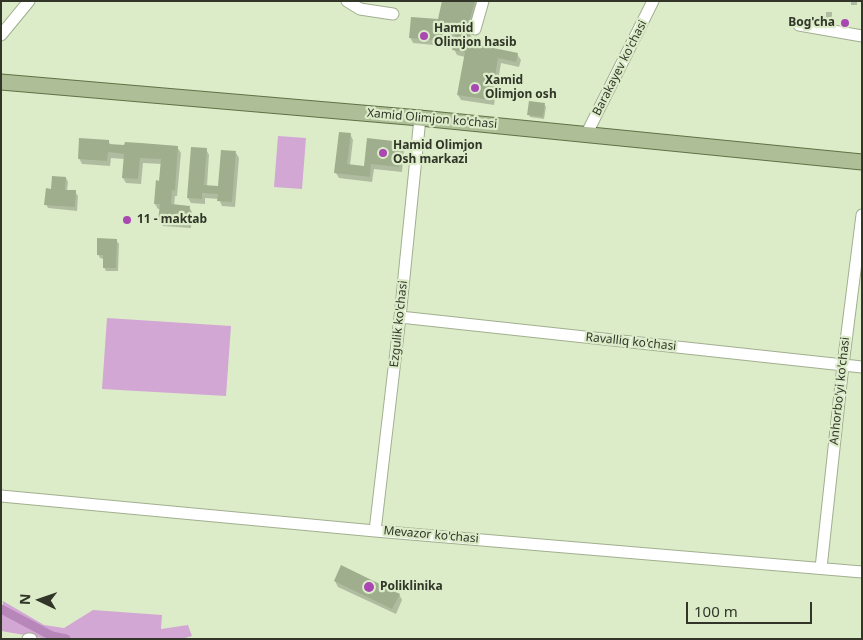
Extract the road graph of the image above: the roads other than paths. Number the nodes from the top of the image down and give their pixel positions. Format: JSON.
{"nodes":[{"id":1,"x":29,"y":1,"type":"edge"},
{"id":2,"x":347,"y":1,"type":"edge"},
{"id":3,"x":483,"y":1,"type":"edge"},
{"id":4,"x":653,"y":1,"type":"edge"},
{"id":5,"x":394,"y":14,"type":"dead end"},
{"id":6,"x":799,"y":25,"type":"dead end"},
{"id":7,"x":475,"y":29,"type":"dead end"},
{"id":8,"x":1,"y":35,"type":"edge"},
{"id":9,"x":862,"y":36,"type":"edge"},
{"id":10,"x":1,"y":82,"type":"edge"},
{"id":11,"x":420,"y":118,"type":"junction"},
{"id":12,"x":586,"y":134,"type":"junction"},
{"id":13,"x":862,"y":162,"type":"edge"},
{"id":14,"x":862,"y":215,"type":"edge"},
{"id":15,"x":400,"y":317,"type":"junction"},
{"id":16,"x":843,"y":365,"type":"junction"},
{"id":17,"x":862,"y":367,"type":"edge"},
{"id":18,"x":1,"y":496,"type":"edge"},
{"id":19,"x":375,"y":531,"type":"junction"},
{"id":20,"x":821,"y":568,"type":"junction"},
{"id":21,"x":862,"y":572,"type":"edge"}],
"edges":[{"from":1,"to":8,"type":"street"},
{"from":2,"to":5,"type":"street"},
{"from":3,"to":7,"type":"street"},
{"from":4,"to":12,"type":"street","name":"Barakayev ko'chasi"},
{"from":6,"to":9,"type":"street"},
{"from":10,"to":11,"type":"main road","name":"Xamid Olimjon ko'chasi"},
{"from":11,"to":12,"type":"main road","name":"Xamid Olimjon ko'chasi"},
{"from":11,"to":15,"type":"street","name":"Ezgulik ko'chasi"},
{"from":12,"to":13,"type":"main road","name":"Xamid Olimjon ko'chasi"},
{"from":14,"to":16,"type":"street","name":"Anhorbo'yi ko'chasi"},
{"from":15,"to":16,"type":"street","name":"Ravalliq ko'chasi"},
{"from":15,"to":19,"type":"street","name":"Ezgulik ko'chasi"},
{"from":16,"to":17,"type":"street","name":"Ravalliq ko'chasi"},
{"from":16,"to":20,"type":"street","name":"Anhorbo'yi ko'chasi"},
{"from":18,"to":19,"type":"street","name":"Mevazor ko'chasi"},
{"from":19,"to":20,"type":"street","name":"Mevazor ko'chasi"},
{"from":20,"to":21,"type":"street","name":"Mevazor ko'chasi"}]}
